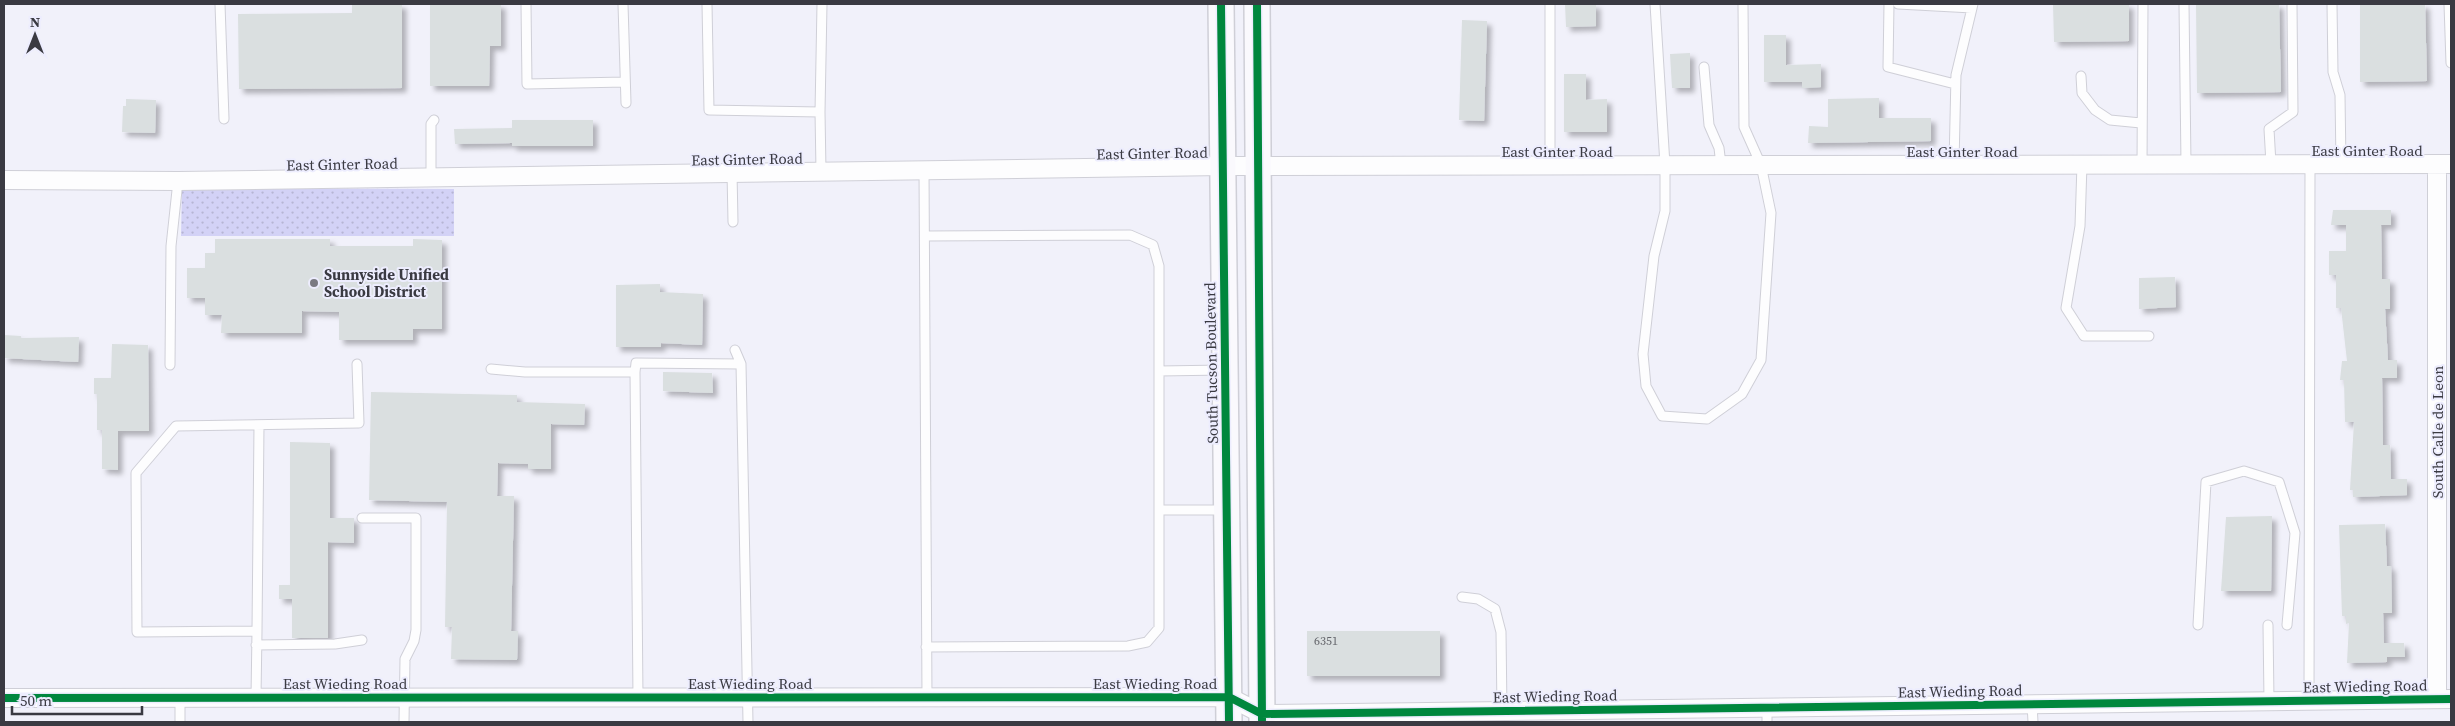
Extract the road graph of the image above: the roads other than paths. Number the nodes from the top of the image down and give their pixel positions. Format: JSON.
{"nodes":[{"id":1,"x":220,"y":4,"type":"edge"},
{"id":2,"x":526,"y":4,"type":"edge"},
{"id":3,"x":623,"y":4,"type":"edge"},
{"id":4,"x":707,"y":4,"type":"edge"},
{"id":5,"x":822,"y":4,"type":"edge"},
{"id":6,"x":1221,"y":4,"type":"edge"},
{"id":7,"x":1256,"y":4,"type":"edge"},
{"id":8,"x":1550,"y":4,"type":"edge"},
{"id":9,"x":1656,"y":4,"type":"edge"},
{"id":10,"x":1743,"y":4,"type":"edge"},
{"id":11,"x":1889,"y":4,"type":"edge"},
{"id":12,"x":1898,"y":4,"type":"edge"},
{"id":13,"x":2143,"y":4,"type":"edge"},
{"id":14,"x":2184,"y":4,"type":"edge"},
{"id":15,"x":2292,"y":4,"type":"edge"},
{"id":16,"x":2332,"y":4,"type":"edge"},
{"id":17,"x":2450,"y":4,"type":"edge"},
{"id":18,"x":1972,"y":6,"type":"edge"},
{"id":19,"x":2451,"y":47,"type":"edge"},
{"id":20,"x":2451,"y":63,"type":"edge"},
{"id":21,"x":1704,"y":67,"type":"dead end"},
{"id":22,"x":2081,"y":76,"type":"dead end"},
{"id":23,"x":625,"y":82,"type":"junction"},
{"id":24,"x":1956,"y":84,"type":"junction"},
{"id":25,"x":626,"y":103,"type":"dead end"},
{"id":26,"x":820,"y":112,"type":"junction"},
{"id":27,"x":224,"y":119,"type":"dead end"},
{"id":28,"x":434,"y":120,"type":"dead end"},
{"id":29,"x":2141,"y":123,"type":"junction"},
{"id":30,"x":1954,"y":164,"type":"junction"},
{"id":31,"x":2082,"y":164,"type":"junction"},
{"id":32,"x":2142,"y":164,"type":"junction"},
{"id":33,"x":2186,"y":164,"type":"junction"},
{"id":34,"x":2271,"y":164,"type":"junction"},
{"id":35,"x":2310,"y":164,"type":"junction"},
{"id":36,"x":2341,"y":164,"type":"junction"},
{"id":37,"x":2444,"y":164,"type":"edge"},
{"id":38,"x":1550,"y":165,"type":"junction"},
{"id":39,"x":1665,"y":165,"type":"junction"},
{"id":40,"x":1721,"y":165,"type":"junction"},
{"id":41,"x":1761,"y":165,"type":"junction"},
{"id":42,"x":1223,"y":166,"type":"junction"},
{"id":43,"x":1259,"y":166,"type":"junction"},
{"id":44,"x":924,"y":170,"type":"junction"},
{"id":45,"x":821,"y":171,"type":"junction"},
{"id":46,"x":732,"y":172,"type":"junction"},
{"id":47,"x":432,"y":177,"type":"junction"},
{"id":48,"x":4,"y":180,"type":"edge"},
{"id":49,"x":178,"y":181,"type":"junction"},
{"id":50,"x":733,"y":222,"type":"dead end"},
{"id":51,"x":925,"y":236,"type":"junction"},
{"id":52,"x":2149,"y":336,"type":"dead end"},
{"id":53,"x":735,"y":350,"type":"dead end"},
{"id":54,"x":357,"y":364,"type":"dead end"},
{"id":55,"x":741,"y":364,"type":"junction"},
{"id":56,"x":170,"y":365,"type":"dead end"},
{"id":57,"x":491,"y":369,"type":"dead end"},
{"id":58,"x":1225,"y":370,"type":"junction"},
{"id":59,"x":1159,"y":371,"type":"junction"},
{"id":60,"x":635,"y":372,"type":"junction"},
{"id":61,"x":259,"y":425,"type":"junction"},
{"id":62,"x":1159,"y":510,"type":"junction"},
{"id":63,"x":1227,"y":510,"type":"junction"},
{"id":64,"x":362,"y":518,"type":"dead end"},
{"id":65,"x":1462,"y":597,"type":"dead end"},
{"id":66,"x":2198,"y":625,"type":"dead end"},
{"id":67,"x":2268,"y":625,"type":"dead end"},
{"id":68,"x":2287,"y":625,"type":"dead end"},
{"id":69,"x":257,"y":631,"type":"junction"},
{"id":70,"x":362,"y":640,"type":"dead end"},
{"id":71,"x":256,"y":645,"type":"junction"},
{"id":72,"x":926,"y":647,"type":"junction"},
{"id":73,"x":180,"y":697,"type":"junction"},
{"id":74,"x":256,"y":697,"type":"junction"},
{"id":75,"x":404,"y":697,"type":"junction"},
{"id":76,"x":638,"y":697,"type":"junction"},
{"id":77,"x":747,"y":697,"type":"junction"},
{"id":78,"x":927,"y":697,"type":"junction"},
{"id":79,"x":1229,"y":697,"type":"junction"},
{"id":80,"x":4,"y":698,"type":"edge"},
{"id":81,"x":2444,"y":699,"type":"edge"},
{"id":82,"x":2268,"y":701,"type":"junction"},
{"id":83,"x":2309,"y":701,"type":"junction"},
{"id":84,"x":2032,"y":704,"type":"junction"},
{"id":85,"x":1502,"y":711,"type":"junction"},
{"id":86,"x":1767,"y":715,"type":"edge"},
{"id":87,"x":1262,"y":718,"type":"edge"},
{"id":88,"x":180,"y":722,"type":"edge"},
{"id":89,"x":404,"y":722,"type":"edge"},
{"id":90,"x":748,"y":722,"type":"edge"},
{"id":91,"x":1229,"y":722,"type":"edge"},
{"id":92,"x":2033,"y":722,"type":"edge"}],
"edges":[{"from":1,"to":27,"type":"lane"},
{"from":2,"to":23,"type":"lane"},
{"from":3,"to":23,"type":"lane"},
{"from":4,"to":26,"type":"lane"},
{"from":5,"to":26,"type":"lane"},
{"from":6,"to":42,"type":"main road","name":"South Tucson Boulevard"},
{"from":7,"to":43,"type":"main road"},
{"from":8,"to":38,"type":"lane"},
{"from":9,"to":39,"type":"lane"},
{"from":10,"to":41,"type":"lane"},
{"from":11,"to":24,"type":"lane"},
{"from":12,"to":18,"type":"lane"},
{"from":13,"to":29,"type":"lane"},
{"from":14,"to":33,"type":"lane"},
{"from":15,"to":34,"type":"lane"},
{"from":16,"to":36,"type":"lane"},
{"from":17,"to":19,"type":"lane"},
{"from":18,"to":24,"type":"lane"},
{"from":19,"to":20,"type":"lane"},
{"from":21,"to":40,"type":"lane"},
{"from":22,"to":29,"type":"lane"},
{"from":23,"to":25,"type":"lane"},
{"from":24,"to":30,"type":"lane"},
{"from":26,"to":45,"type":"lane"},
{"from":28,"to":47,"type":"lane"},
{"from":29,"to":32,"type":"lane"},
{"from":30,"to":31,"type":"street","name":"East Ginter Road"},
{"from":30,"to":41,"type":"street","name":"East Ginter Road"},
{"from":31,"to":32,"type":"street","name":"East Ginter Road"},
{"from":31,"to":52,"type":"lane"},
{"from":32,"to":33,"type":"street","name":"East Ginter Road"},
{"from":33,"to":34,"type":"street","name":"East Ginter Road"},
{"from":34,"to":35,"type":"street","name":"East Ginter Road"},
{"from":35,"to":36,"type":"street","name":"East Ginter Road"},
{"from":35,"to":83,"type":"lane"},
{"from":36,"to":37,"type":"street","name":"East Ginter Road"},
{"from":37,"to":81,"type":"street","name":"South Calle de Leon"},
{"from":38,"to":39,"type":"street","name":"East Ginter Road"},
{"from":38,"to":43,"type":"street","name":"East Ginter Road"},
{"from":39,"to":40,"type":"street","name":"East Ginter Road"},
{"from":39,"to":41,"type":"lane"},
{"from":40,"to":41,"type":"street","name":"East Ginter Road"},
{"from":42,"to":43,"type":"street","name":"East Ginter Road"},
{"from":42,"to":44,"type":"street","name":"East Ginter Road"},
{"from":42,"to":58,"type":"main road","name":"South Tucson Boulevard"},
{"from":43,"to":87,"type":"main road"},
{"from":44,"to":45,"type":"street","name":"East Ginter Road"},
{"from":44,"to":51,"type":"lane"},
{"from":45,"to":46,"type":"street","name":"East Ginter Road"},
{"from":46,"to":47,"type":"street","name":"East Ginter Road"},
{"from":46,"to":50,"type":"lane"},
{"from":47,"to":49,"type":"street","name":"East Ginter Road"},
{"from":48,"to":49,"type":"street","name":"East Ginter Road"},
{"from":49,"to":56,"type":"lane"},
{"from":51,"to":59,"type":"lane"},
{"from":51,"to":72,"type":"lane"},
{"from":53,"to":55,"type":"lane"},
{"from":54,"to":61,"type":"lane"},
{"from":55,"to":60,"type":"lane"},
{"from":55,"to":77,"type":"lane"},
{"from":57,"to":60,"type":"lane"},
{"from":58,"to":59,"type":"lane"},
{"from":58,"to":63,"type":"main road","name":"South Tucson Boulevard"},
{"from":59,"to":62,"type":"lane"},
{"from":60,"to":76,"type":"lane"},
{"from":61,"to":69,"type":"lane"},
{"from":61,"to":69,"type":"lane"},
{"from":62,"to":63,"type":"lane"},
{"from":62,"to":72,"type":"lane"},
{"from":63,"to":79,"type":"main road","name":"South Tucson Boulevard"},
{"from":64,"to":75,"type":"lane"},
{"from":65,"to":85,"type":"lane"},
{"from":66,"to":68,"type":"lane"},
{"from":67,"to":82,"type":"lane"},
{"from":69,"to":71,"type":"lane"},
{"from":70,"to":71,"type":"lane"},
{"from":71,"to":74,"type":"lane"},
{"from":72,"to":78,"type":"lane"},
{"from":73,"to":74,"type":"street","name":"East Wieding Road"},
{"from":73,"to":80,"type":"street","name":"East Wieding Road"},
{"from":73,"to":88,"type":"lane"},
{"from":74,"to":75,"type":"street","name":"East Wieding Road"},
{"from":75,"to":76,"type":"street","name":"East Wieding Road"},
{"from":75,"to":89,"type":"lane"},
{"from":76,"to":77,"type":"street","name":"East Wieding Road"},
{"from":77,"to":78,"type":"street","name":"East Wieding Road"},
{"from":77,"to":90,"type":"lane"},
{"from":78,"to":79,"type":"street","name":"East Wieding Road"},
{"from":79,"to":87,"type":"street","name":"East Wieding Road"},
{"from":79,"to":91,"type":"main road","name":"South Tucson Boulevard"},
{"from":81,"to":83,"type":"street","name":"East Wieding Road"},
{"from":82,"to":83,"type":"street","name":"East Wieding Road"},
{"from":82,"to":84,"type":"street","name":"East Wieding Road"},
{"from":84,"to":86,"type":"street","name":"East Wieding Road"},
{"from":84,"to":92,"type":"lane"},
{"from":85,"to":86,"type":"street","name":"East Wieding Road"},
{"from":85,"to":87,"type":"street","name":"East Wieding Road"}]}
